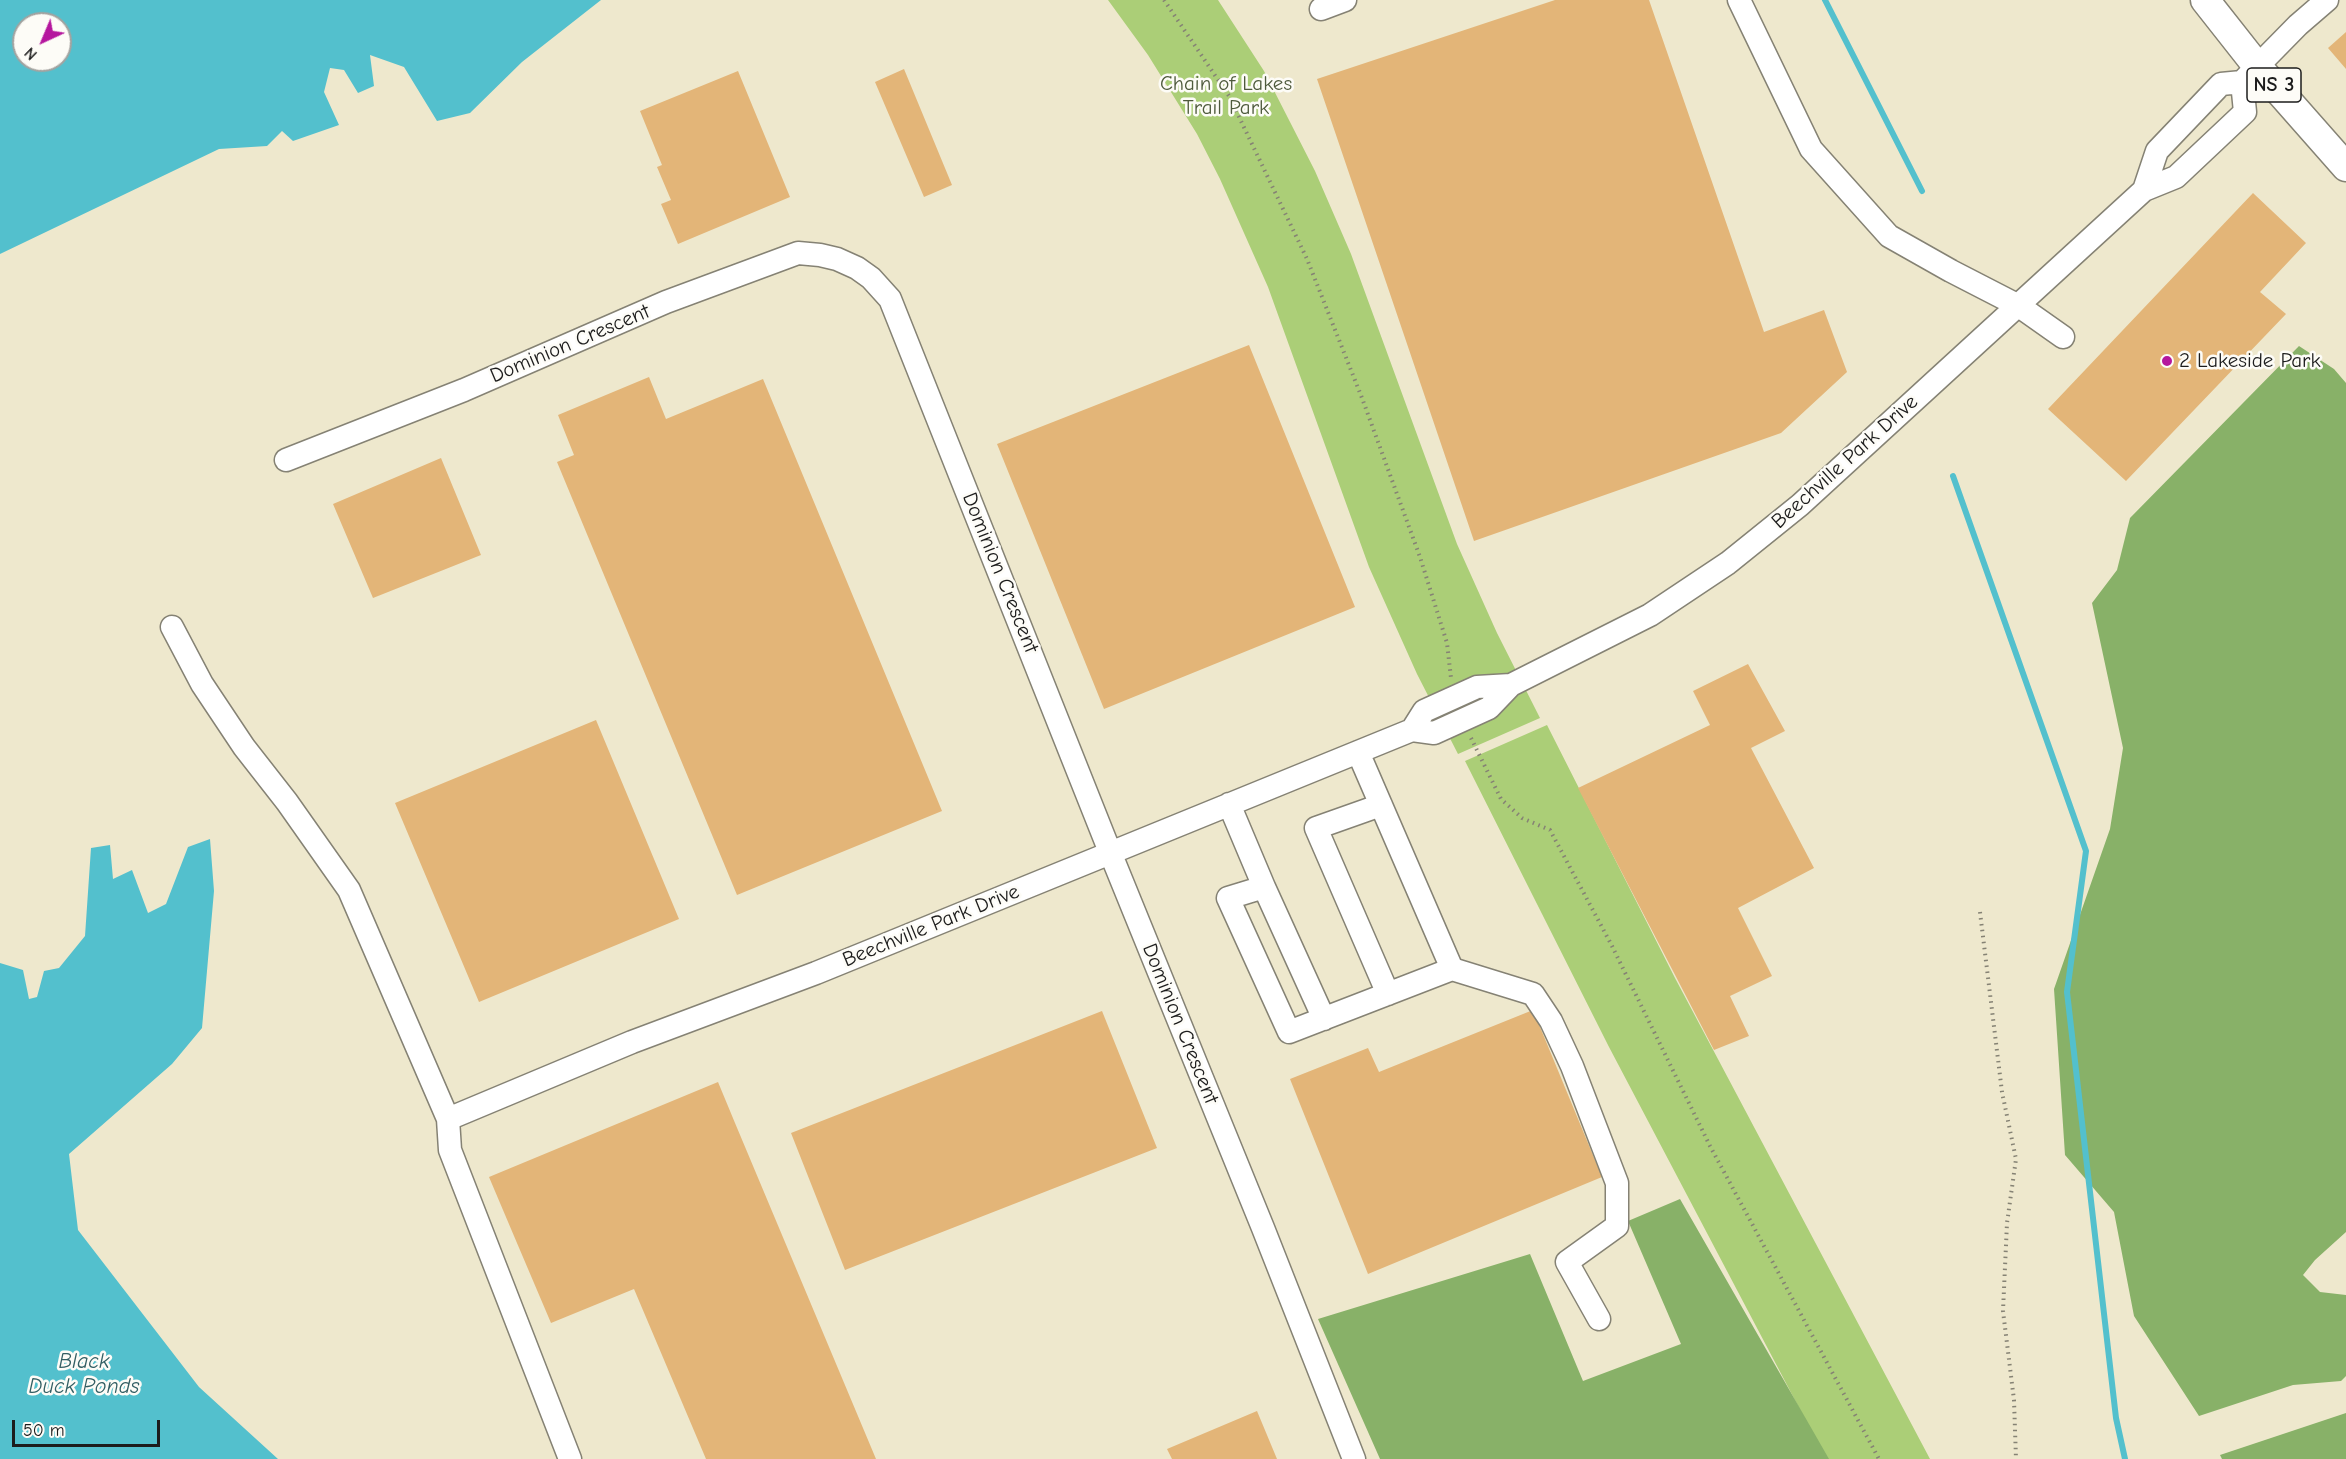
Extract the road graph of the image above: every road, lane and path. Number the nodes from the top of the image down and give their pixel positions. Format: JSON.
{"nodes":[{"id":1,"x":1164,"y":0,"type":"edge"},
{"id":2,"x":1345,"y":0,"type":"edge"},
{"id":3,"x":1739,"y":0,"type":"edge"},
{"id":4,"x":2205,"y":0,"type":"edge"},
{"id":5,"x":2327,"y":0,"type":"edge"},
{"id":6,"x":1321,"y":9,"type":"dead end"},
{"id":7,"x":2249,"y":74,"type":"junction"},
{"id":8,"x":2346,"y":167,"type":"edge"},
{"id":9,"x":2145,"y":190,"type":"junction"},
{"id":10,"x":2019,"y":306,"type":"junction"},
{"id":11,"x":2063,"y":337,"type":"dead end"},
{"id":12,"x":286,"y":460,"type":"dead end"},
{"id":13,"x":172,"y":627,"type":"dead end"},
{"id":14,"x":1511,"y":685,"type":"junction"},
{"id":15,"x":1453,"y":698,"type":"junction"},
{"id":16,"x":1463,"y":720,"type":"junction"},
{"id":17,"x":1412,"y":730,"type":"junction"},
{"id":18,"x":1358,"y":752,"type":"junction"},
{"id":19,"x":1229,"y":804,"type":"junction"},
{"id":20,"x":1381,"y":805,"type":"junction"},
{"id":21,"x":1110,"y":852,"type":"junction"},
{"id":22,"x":1264,"y":886,"type":"junction"},
{"id":23,"x":1980,"y":912,"type":"dead end"},
{"id":24,"x":1452,"y":969,"type":"junction"},
{"id":25,"x":1388,"y":994,"type":"junction"},
{"id":26,"x":1324,"y":1019,"type":"junction"},
{"id":27,"x":448,"y":1119,"type":"junction"},
{"id":28,"x":1599,"y":1319,"type":"dead end"},
{"id":29,"x":570,"y":1459,"type":"edge"},
{"id":30,"x":1354,"y":1459,"type":"edge"},
{"id":31,"x":1879,"y":1459,"type":"edge"},
{"id":32,"x":2016,"y":1459,"type":"edge"}],
"edges":[{"from":1,"to":15,"type":"path"},
{"from":2,"to":6,"type":"street"},
{"from":3,"to":10,"type":"street"},
{"from":4,"to":7,"type":"main road","number":"NS 3"},
{"from":5,"to":7,"type":"street"},
{"from":7,"to":8,"type":"main road","number":"NS 3"},
{"from":7,"to":9,"type":"street"},
{"from":7,"to":9,"type":"street","name":"Beechville Park Drive"},
{"from":9,"to":10,"type":"street","name":"Beechville Park Drive"},
{"from":10,"to":11,"type":"street"},
{"from":10,"to":14,"type":"street","name":"Beechville Park Drive"},
{"from":12,"to":21,"type":"street","name":"Dominion Crescent"},
{"from":13,"to":27,"type":"street"},
{"from":14,"to":15,"type":"street","name":"Beechville Park Drive"},
{"from":14,"to":16,"type":"street","name":"Beechville Park Drive"},
{"from":15,"to":17,"type":"street","name":"Beechville Park Drive"},
{"from":16,"to":17,"type":"street","name":"Beechville Park Drive"},
{"from":16,"to":31,"type":"path"},
{"from":17,"to":18,"type":"street","name":"Beechville Park Drive"},
{"from":18,"to":19,"type":"street","name":"Beechville Park Drive"},
{"from":18,"to":20,"type":"street"},
{"from":19,"to":21,"type":"street","name":"Beechville Park Drive"},
{"from":19,"to":22,"type":"street"},
{"from":20,"to":24,"type":"street"},
{"from":20,"to":25,"type":"street"},
{"from":21,"to":27,"type":"street","name":"Beechville Park Drive"},
{"from":21,"to":30,"type":"street","name":"Dominion Crescent"},
{"from":22,"to":26,"type":"street"},
{"from":22,"to":26,"type":"street"},
{"from":23,"to":32,"type":"path"},
{"from":24,"to":25,"type":"street"},
{"from":24,"to":28,"type":"street"},
{"from":25,"to":26,"type":"street"},
{"from":27,"to":29,"type":"street"}]}
